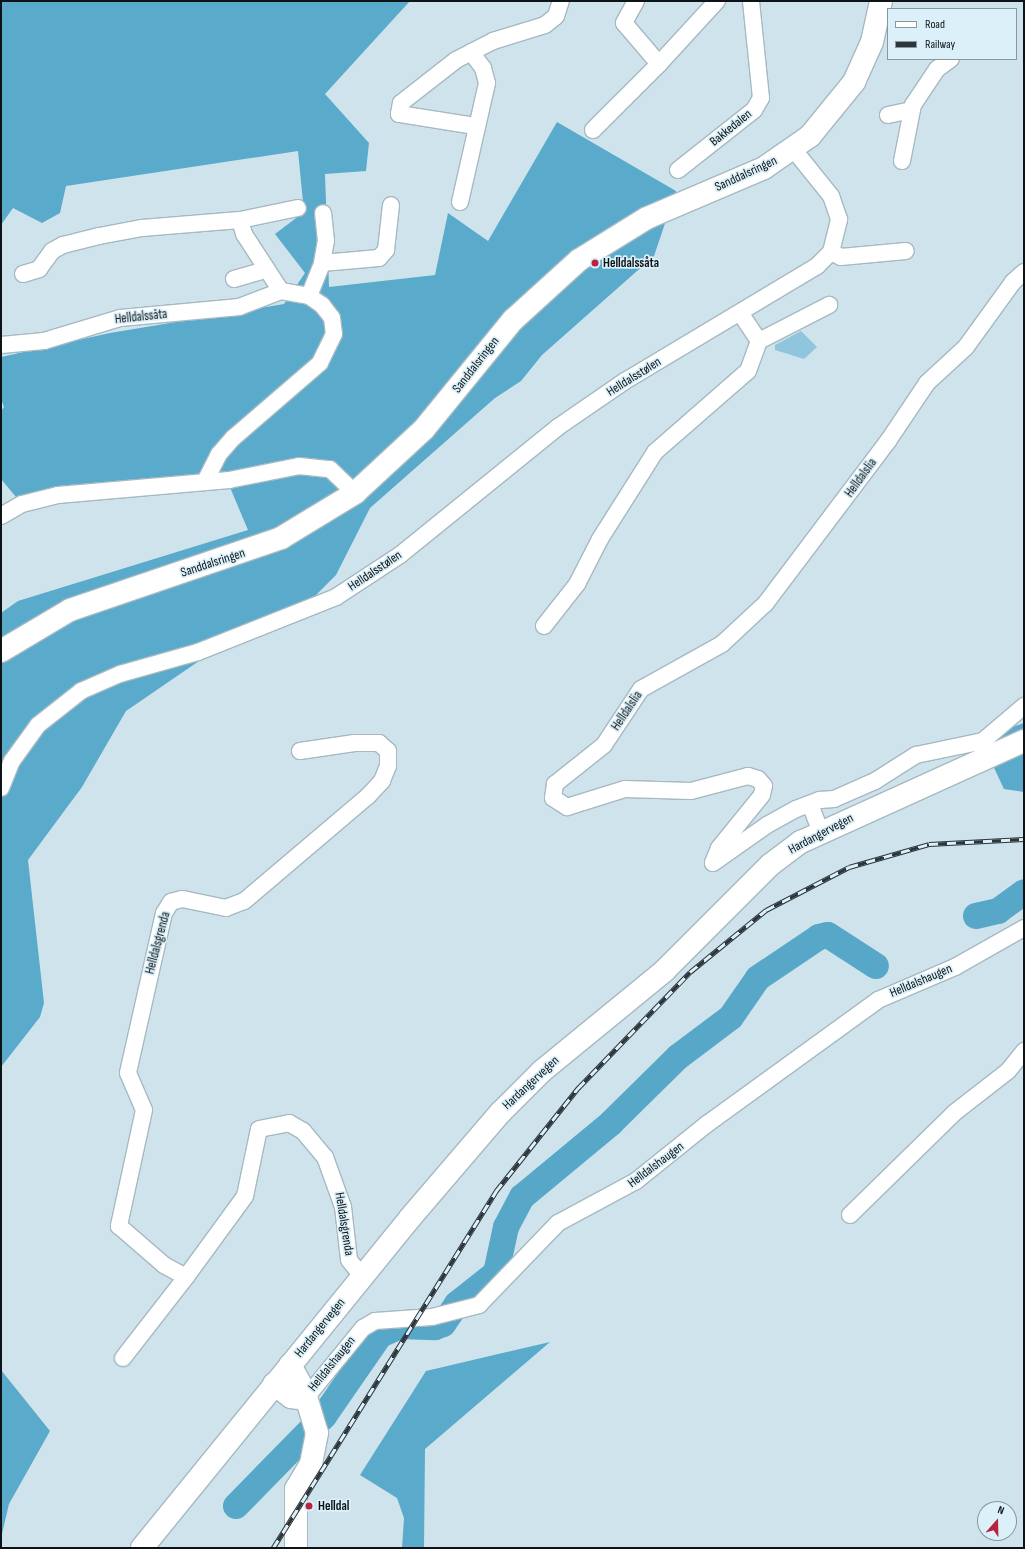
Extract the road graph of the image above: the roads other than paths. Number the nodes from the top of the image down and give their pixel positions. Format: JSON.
{"nodes":[{"id":1,"x":562,"y":1,"type":"edge"},
{"id":2,"x":636,"y":1,"type":"edge"},
{"id":3,"x":717,"y":1,"type":"edge"},
{"id":4,"x":751,"y":1,"type":"edge"},
{"id":5,"x":881,"y":1,"type":"edge"},
{"id":6,"x":471,"y":52,"type":"junction"},
{"id":7,"x":949,"y":60,"type":"edge"},
{"id":8,"x":659,"y":64,"type":"junction"},
{"id":9,"x":911,"y":110,"type":"junction"},
{"id":10,"x":888,"y":115,"type":"dead end"},
{"id":11,"x":475,"y":126,"type":"junction"},
{"id":12,"x":593,"y":130,"type":"dead end"},
{"id":13,"x":794,"y":150,"type":"junction"},
{"id":14,"x":902,"y":161,"type":"dead end"},
{"id":15,"x":678,"y":170,"type":"dead end"},
{"id":16,"x":460,"y":202,"type":"dead end"},
{"id":17,"x":391,"y":205,"type":"dead end"},
{"id":18,"x":298,"y":208,"type":"dead end"},
{"id":19,"x":324,"y":213,"type":"dead end"},
{"id":20,"x":240,"y":220,"type":"junction"},
{"id":21,"x":906,"y":251,"type":"dead end"},
{"id":22,"x":831,"y":252,"type":"junction"},
{"id":23,"x":322,"y":263,"type":"junction"},
{"id":24,"x":266,"y":270,"type":"junction"},
{"id":25,"x":1024,"y":272,"type":"edge"},
{"id":26,"x":23,"y":274,"type":"dead end"},
{"id":27,"x":234,"y":279,"type":"dead end"},
{"id":28,"x":281,"y":292,"type":"junction"},
{"id":29,"x":309,"y":296,"type":"junction"},
{"id":30,"x":829,"y":304,"type":"dead end"},
{"id":31,"x":740,"y":313,"type":"junction"},
{"id":32,"x":759,"y":341,"type":"junction"},
{"id":33,"x":1,"y":345,"type":"edge"},
{"id":34,"x":206,"y":482,"type":"junction"},
{"id":35,"x":355,"y":493,"type":"junction"},
{"id":36,"x":1,"y":516,"type":"edge"},
{"id":37,"x":544,"y":626,"type":"dead end"},
{"id":38,"x":1,"y":651,"type":"edge"},
{"id":39,"x":1024,"y":706,"type":"edge"},
{"id":40,"x":1024,"y":741,"type":"edge"},
{"id":41,"x":300,"y":752,"type":"dead end"},
{"id":42,"x":1,"y":788,"type":"edge"},
{"id":43,"x":810,"y":804,"type":"junction"},
{"id":44,"x":821,"y":832,"type":"junction"},
{"id":45,"x":1024,"y":928,"type":"edge"},
{"id":46,"x":1024,"y":1051,"type":"edge"},
{"id":47,"x":850,"y":1215,"type":"dead end"},
{"id":48,"x":362,"y":1276,"type":"junction"},
{"id":49,"x":186,"y":1277,"type":"junction"},
{"id":50,"x":123,"y":1358,"type":"dead end"},
{"id":51,"x":290,"y":1365,"type":"junction"},
{"id":52,"x":274,"y":1384,"type":"junction"},
{"id":53,"x":307,"y":1405,"type":"junction"},
{"id":54,"x":142,"y":1548,"type":"edge"},
{"id":55,"x":296,"y":1548,"type":"edge"}],
"edges":[{"from":1,"to":6,"type":"street"},
{"from":2,"to":8,"type":"street"},
{"from":3,"to":8,"type":"street"},
{"from":4,"to":15,"type":"street","name":"Bakkedalen"},
{"from":5,"to":13,"type":"main road","name":"Sanddalsringen"},
{"from":6,"to":11,"type":"street"},
{"from":6,"to":11,"type":"street"},
{"from":7,"to":9,"type":"street"},
{"from":8,"to":12,"type":"street"},
{"from":9,"to":10,"type":"street"},
{"from":9,"to":14,"type":"street"},
{"from":11,"to":16,"type":"street"},
{"from":13,"to":22,"type":"street"},
{"from":13,"to":35,"type":"main road","name":"Sanddalsringen"},
{"from":17,"to":23,"type":"street"},
{"from":18,"to":20,"type":"street"},
{"from":19,"to":23,"type":"street"},
{"from":20,"to":24,"type":"street"},
{"from":20,"to":26,"type":"street"},
{"from":21,"to":22,"type":"street"},
{"from":22,"to":31,"type":"street","name":"Helldalsstølen"},
{"from":23,"to":29,"type":"street"},
{"from":24,"to":27,"type":"street"},
{"from":24,"to":28,"type":"street"},
{"from":25,"to":43,"type":"street","name":"Helldalslia"},
{"from":28,"to":29,"type":"street","name":"Helldalssåta"},
{"from":28,"to":33,"type":"street","name":"Helldalssåta"},
{"from":29,"to":34,"type":"street"},
{"from":30,"to":32,"type":"street"},
{"from":31,"to":32,"type":"street"},
{"from":31,"to":42,"type":"street","name":"Helldalsstølen"},
{"from":32,"to":37,"type":"street"},
{"from":34,"to":35,"type":"street"},
{"from":34,"to":36,"type":"street"},
{"from":35,"to":38,"type":"main road","name":"Sanddalsringen"},
{"from":39,"to":43,"type":"street","name":"Helldalslia"},
{"from":40,"to":44,"type":"main road","name":"Hardangervegen"},
{"from":41,"to":49,"type":"street","name":"Helldalsgrenda"},
{"from":43,"to":44,"type":"street"},
{"from":44,"to":48,"type":"main road","name":"Hardangervegen"},
{"from":45,"to":53,"type":"street","name":"Helldalshaugen"},
{"from":46,"to":47,"type":"street"},
{"from":48,"to":49,"type":"street","name":"Helldalsgrenda"},
{"from":48,"to":51,"type":"main road","name":"Hardangervegen"},
{"from":49,"to":50,"type":"street","name":"Helldalsgrenda"},
{"from":51,"to":52,"type":"main road","name":"Hardangervegen"},
{"from":51,"to":53,"type":"main road"},
{"from":52,"to":53,"type":"main road"},
{"from":52,"to":54,"type":"main road","name":"Hardangervegen"},
{"from":53,"to":55,"type":"main road"}]}
